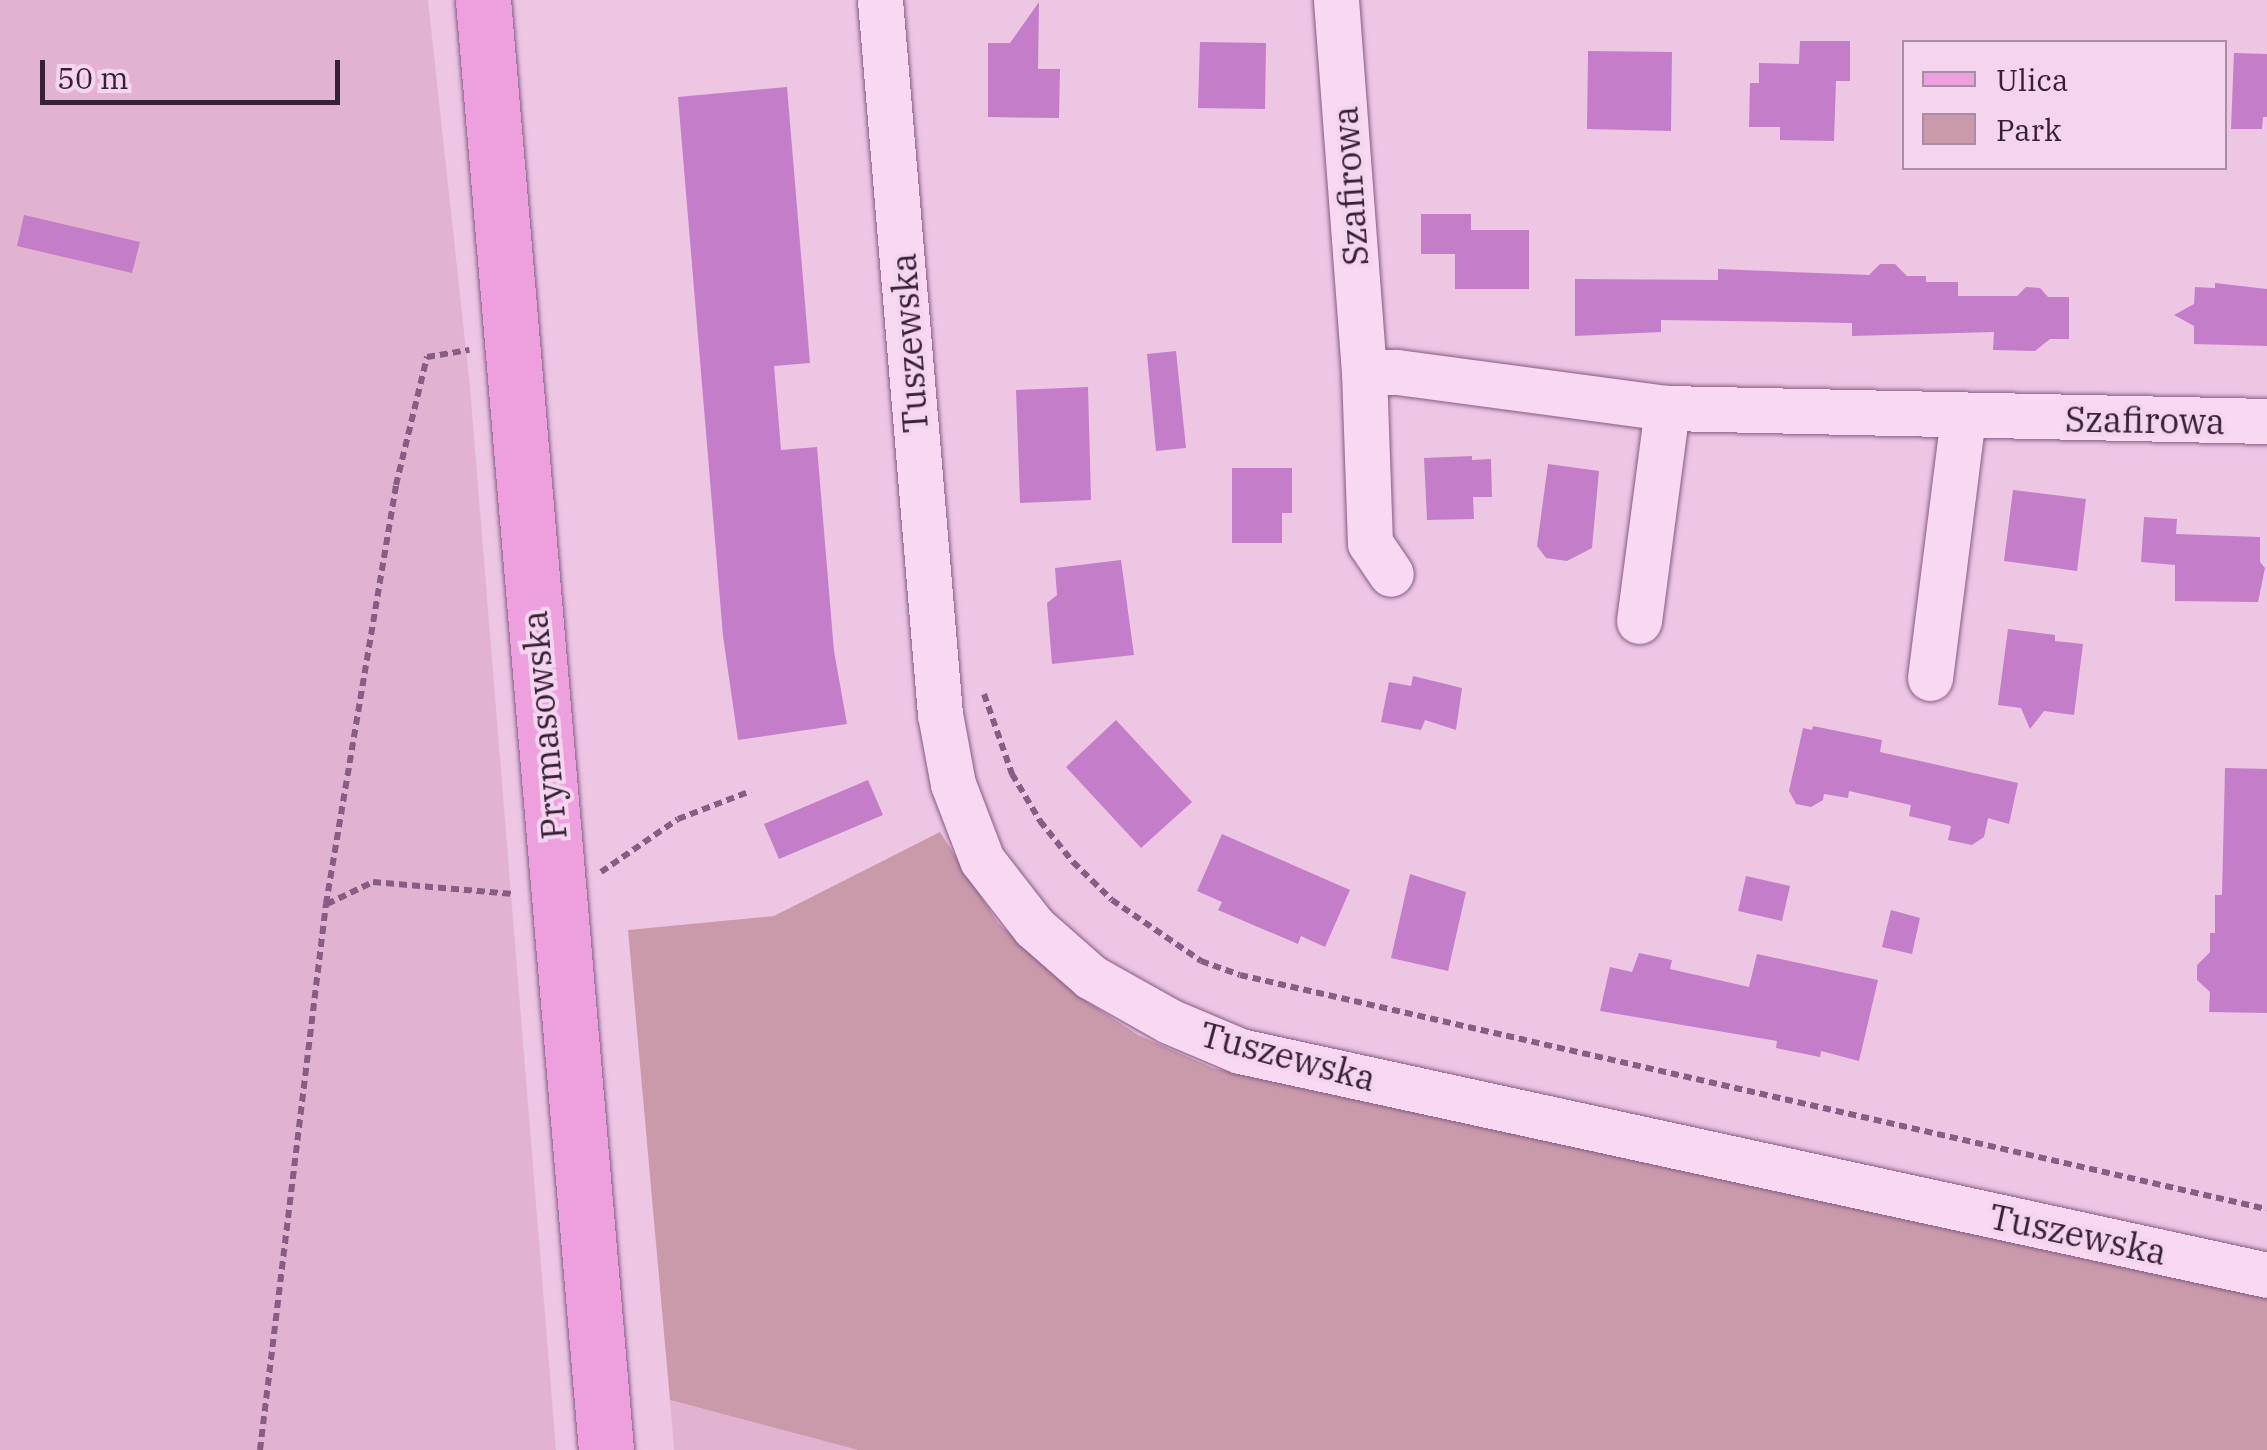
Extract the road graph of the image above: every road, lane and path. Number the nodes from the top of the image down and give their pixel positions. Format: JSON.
{"nodes":[{"id":1,"x":483,"y":0,"type":"edge"},
{"id":2,"x":880,"y":0,"type":"edge"},
{"id":3,"x":1336,"y":0,"type":"edge"},
{"id":4,"x":474,"y":349,"type":"dead end"},
{"id":5,"x":1364,"y":372,"type":"junction"},
{"id":6,"x":1667,"y":408,"type":"junction"},
{"id":7,"x":1963,"y":417,"type":"junction"},
{"id":8,"x":2267,"y":421,"type":"edge"},
{"id":9,"x":1390,"y":574,"type":"dead end"},
{"id":10,"x":1639,"y":622,"type":"dead end"},
{"id":11,"x":1930,"y":678,"type":"dead end"},
{"id":12,"x":981,"y":686,"type":"dead end"},
{"id":13,"x":2267,"y":1209,"type":"edge"},
{"id":14,"x":2267,"y":1275,"type":"edge"},
{"id":15,"x":260,"y":1450,"type":"edge"},
{"id":16,"x":606,"y":1450,"type":"edge"}],
"edges":[{"from":1,"to":16,"type":"main road","name":"Prymasowska"},
{"from":2,"to":14,"type":"street","name":"Tuszewska"},
{"from":3,"to":5,"type":"street","name":"Szafirowa"},
{"from":4,"to":15,"type":"path"},
{"from":5,"to":6,"type":"street","name":"Szafirowa"},
{"from":5,"to":9,"type":"street","name":"Szafirowa"},
{"from":6,"to":7,"type":"street","name":"Szafirowa"},
{"from":6,"to":10,"type":"street"},
{"from":7,"to":8,"type":"street","name":"Szafirowa"},
{"from":7,"to":11,"type":"street"},
{"from":12,"to":13,"type":"path"}]}
